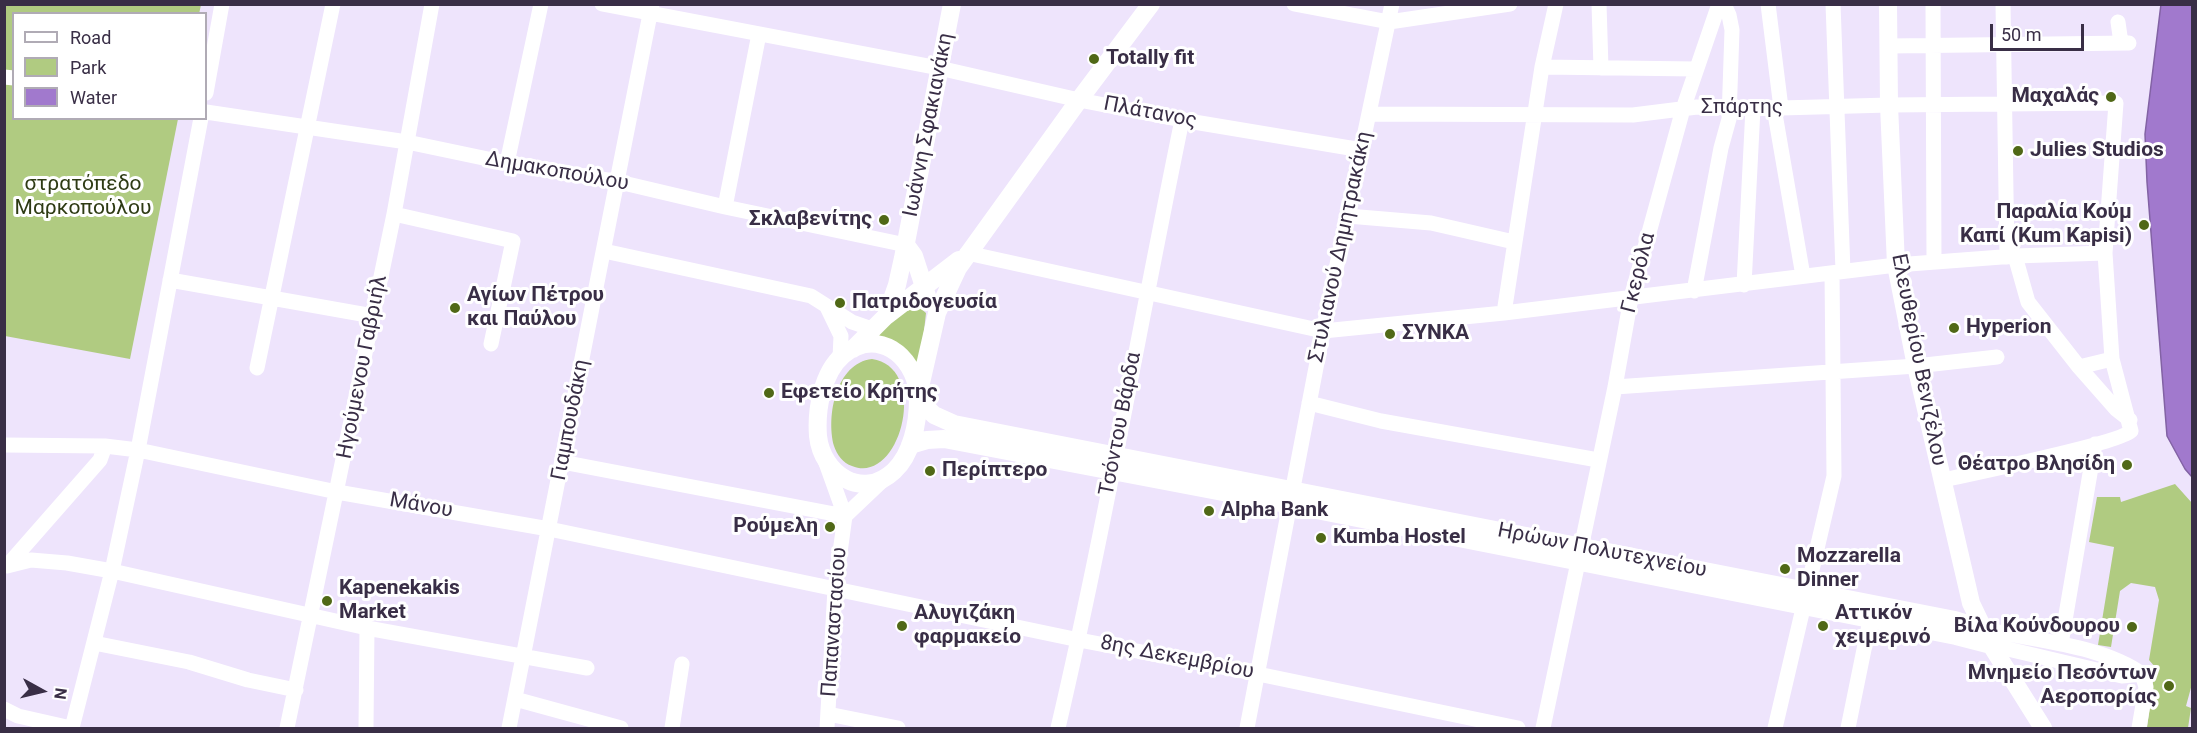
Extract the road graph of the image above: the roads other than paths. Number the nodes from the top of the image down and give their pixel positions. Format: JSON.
{"nodes":[{"id":1,"x":222,"y":4,"type":"edge"},
{"id":2,"x":333,"y":4,"type":"edge"},
{"id":3,"x":432,"y":4,"type":"edge"},
{"id":4,"x":541,"y":4,"type":"edge"},
{"id":5,"x":602,"y":4,"type":"edge"},
{"id":6,"x":952,"y":4,"type":"edge"},
{"id":7,"x":1151,"y":4,"type":"edge"},
{"id":8,"x":1294,"y":4,"type":"edge"},
{"id":9,"x":1392,"y":4,"type":"edge"},
{"id":10,"x":1510,"y":4,"type":"edge"},
{"id":11,"x":1556,"y":4,"type":"edge"},
{"id":12,"x":1599,"y":4,"type":"edge"},
{"id":13,"x":1721,"y":4,"type":"edge"},
{"id":14,"x":1768,"y":4,"type":"edge"},
{"id":15,"x":1833,"y":4,"type":"edge"},
{"id":16,"x":1888,"y":4,"type":"edge"},
{"id":17,"x":2003,"y":4,"type":"edge"},
{"id":18,"x":1936,"y":5,"type":"edge"},
{"id":19,"x":651,"y":9,"type":"edge"},
{"id":20,"x":1389,"y":22,"type":"junction"},
{"id":21,"x":2118,"y":22,"type":"dead end"},
{"id":22,"x":759,"y":34,"type":"junction"},
{"id":23,"x":2004,"y":44,"type":"junction"},
{"id":24,"x":1933,"y":45,"type":"junction"},
{"id":25,"x":1889,"y":46,"type":"junction"},
{"id":26,"x":1542,"y":67,"type":"junction"},
{"id":27,"x":939,"y":68,"type":"junction"},
{"id":28,"x":1601,"y":68,"type":"junction"},
{"id":29,"x":1696,"y":69,"type":"junction"},
{"id":30,"x":207,"y":87,"type":"edge"},
{"id":31,"x":1079,"y":100,"type":"junction"},
{"id":32,"x":1934,"y":104,"type":"junction"},
{"id":33,"x":2005,"y":104,"type":"junction"},
{"id":34,"x":1889,"y":105,"type":"junction"},
{"id":35,"x":1837,"y":106,"type":"junction"},
{"id":36,"x":1753,"y":108,"type":"junction"},
{"id":37,"x":1778,"y":108,"type":"junction"},
{"id":38,"x":1729,"y":109,"type":"junction"},
{"id":39,"x":1683,"y":110,"type":"junction"},
{"id":40,"x":207,"y":112,"type":"edge"},
{"id":41,"x":1369,"y":114,"type":"junction"},
{"id":42,"x":1535,"y":116,"type":"junction"},
{"id":43,"x":201,"y":120,"type":"edge"},
{"id":44,"x":1182,"y":120,"type":"junction"},
{"id":45,"x":307,"y":126,"type":"junction"},
{"id":46,"x":407,"y":142,"type":"junction"},
{"id":47,"x":1362,"y":150,"type":"junction"},
{"id":48,"x":507,"y":163,"type":"junction"},
{"id":49,"x":619,"y":182,"type":"junction"},
{"id":50,"x":725,"y":207,"type":"junction"},
{"id":51,"x":394,"y":214,"type":"junction"},
{"id":52,"x":1348,"y":216,"type":"junction"},
{"id":53,"x":1514,"y":242,"type":"junction"},
{"id":54,"x":906,"y":245,"type":"junction"},
{"id":55,"x":604,"y":251,"type":"junction"},
{"id":56,"x":967,"y":253,"type":"junction"},
{"id":57,"x":2105,"y":253,"type":"junction"},
{"id":58,"x":2011,"y":257,"type":"junction"},
{"id":59,"x":1934,"y":262,"type":"junction"},
{"id":60,"x":1896,"y":266,"type":"junction"},
{"id":61,"x":1837,"y":272,"type":"junction"},
{"id":62,"x":1803,"y":276,"type":"junction"},
{"id":63,"x":170,"y":280,"type":"junction"},
{"id":64,"x":1744,"y":285,"type":"junction"},
{"id":65,"x":924,"y":286,"type":"junction"},
{"id":66,"x":1694,"y":291,"type":"junction"},
{"id":67,"x":1146,"y":292,"type":"junction"},
{"id":68,"x":272,"y":297,"type":"junction"},
{"id":69,"x":1631,"y":298,"type":"junction"},
{"id":70,"x":826,"y":305,"type":"junction"},
{"id":71,"x":1504,"y":313,"type":"junction"},
{"id":72,"x":373,"y":316,"type":"junction"},
{"id":73,"x":886,"y":316,"type":"junction"},
{"id":74,"x":933,"y":328,"type":"junction"},
{"id":75,"x":872,"y":329,"type":"junction"},
{"id":76,"x":1323,"y":331,"type":"junction"},
{"id":77,"x":491,"y":344,"type":"dead end"},
{"id":78,"x":847,"y":354,"type":"junction"},
{"id":79,"x":1997,"y":357,"type":"dead end"},
{"id":80,"x":2112,"y":359,"type":"junction"},
{"id":81,"x":1916,"y":366,"type":"junction"},
{"id":82,"x":2079,"y":367,"type":"junction"},
{"id":83,"x":257,"y":368,"type":"dead end"},
{"id":84,"x":1832,"y":370,"type":"junction"},
{"id":85,"x":1615,"y":387,"type":"junction"},
{"id":86,"x":918,"y":397,"type":"junction"},
{"id":87,"x":1309,"y":403,"type":"junction"},
{"id":88,"x":2131,"y":426,"type":"junction"},
{"id":89,"x":2095,"y":444,"type":"junction"},
{"id":90,"x":910,"y":445,"type":"junction"},
{"id":91,"x":4,"y":446,"type":"edge"},
{"id":92,"x":105,"y":446,"type":"junction"},
{"id":93,"x":138,"y":450,"type":"junction"},
{"id":94,"x":1598,"y":460,"type":"junction"},
{"id":95,"x":562,"y":462,"type":"junction"},
{"id":96,"x":826,"y":463,"type":"junction"},
{"id":97,"x":1114,"y":463,"type":"junction"},
{"id":98,"x":887,"y":476,"type":"junction"},
{"id":99,"x":1943,"y":480,"type":"junction"},
{"id":100,"x":338,"y":492,"type":"junction"},
{"id":101,"x":1292,"y":497,"type":"junction"},
{"id":102,"x":844,"y":516,"type":"junction"},
{"id":103,"x":549,"y":529,"type":"junction"},
{"id":104,"x":1579,"y":555,"type":"junction"},
{"id":105,"x":6,"y":567,"type":"edge"},
{"id":106,"x":112,"y":571,"type":"junction"},
{"id":107,"x":836,"y":589,"type":"junction"},
{"id":108,"x":1805,"y":600,"type":"junction"},
{"id":109,"x":312,"y":615,"type":"junction"},
{"id":110,"x":1870,"y":620,"type":"junction"},
{"id":111,"x":367,"y":628,"type":"junction"},
{"id":112,"x":1981,"y":628,"type":"junction"},
{"id":113,"x":1079,"y":640,"type":"junction"},
{"id":114,"x":93,"y":643,"type":"junction"},
{"id":115,"x":2061,"y":644,"type":"junction"},
{"id":116,"x":1991,"y":645,"type":"junction"},
{"id":117,"x":524,"y":655,"type":"junction"},
{"id":118,"x":682,"y":664,"type":"dead end"},
{"id":119,"x":587,"y":668,"type":"dead end"},
{"id":120,"x":1258,"y":674,"type":"junction"},
{"id":121,"x":2142,"y":674,"type":"junction"},
{"id":122,"x":296,"y":690,"type":"junction"},
{"id":123,"x":515,"y":699,"type":"junction"},
{"id":124,"x":4,"y":709,"type":"edge"},
{"id":125,"x":828,"y":721,"type":"edge"},
{"id":126,"x":71,"y":729,"type":"edge"},
{"id":127,"x":287,"y":729,"type":"edge"},
{"id":128,"x":366,"y":729,"type":"edge"},
{"id":129,"x":509,"y":729,"type":"edge"},
{"id":130,"x":621,"y":729,"type":"edge"},
{"id":131,"x":672,"y":729,"type":"edge"},
{"id":132,"x":898,"y":729,"type":"edge"},
{"id":133,"x":1058,"y":729,"type":"edge"},
{"id":134,"x":1247,"y":729,"type":"edge"},
{"id":135,"x":1518,"y":729,"type":"edge"},
{"id":136,"x":1543,"y":729,"type":"edge"},
{"id":137,"x":1775,"y":729,"type":"edge"},
{"id":138,"x":1848,"y":729,"type":"edge"},
{"id":139,"x":2043,"y":729,"type":"edge"},
{"id":140,"x":2139,"y":729,"type":"edge"}],
"edges":[{"from":1,"to":30,"type":"street"},
{"from":2,"to":45,"type":"street"},
{"from":3,"to":46,"type":"street","name":"Ηγούμενου Γαβριήλ"},
{"from":4,"to":48,"type":"street"},
{"from":5,"to":19,"type":"street","name":"Πλάτανος"},
{"from":6,"to":27,"type":"main road","name":"Ιωάννη Σφακιανάκη"},
{"from":7,"to":31,"type":"main road"},
{"from":8,"to":20,"type":"street"},
{"from":9,"to":20,"type":"street","name":"Στυλιανού Δημητρακάκη"},
{"from":10,"to":20,"type":"street"},
{"from":11,"to":26,"type":"street"},
{"from":12,"to":28,"type":"street"},
{"from":13,"to":29,"type":"street","name":"Γκερόλα"},
{"from":13,"to":38,"type":"street"},
{"from":14,"to":37,"type":"street"},
{"from":15,"to":35,"type":"street"},
{"from":16,"to":25,"type":"main road","name":"Ελευθερίου Βενιζέλου"},
{"from":17,"to":23,"type":"street"},
{"from":18,"to":24,"type":"street"},
{"from":19,"to":22,"type":"street","name":"Πλάτανος"},
{"from":19,"to":49,"type":"street","name":"Γιαμπουδάκη"},
{"from":20,"to":41,"type":"street","name":"Στυλιανού Δημητρακάκη"},
{"from":21,"to":23,"type":"street"},
{"from":22,"to":27,"type":"street","name":"Πλάτανος"},
{"from":22,"to":50,"type":"street"},
{"from":23,"to":24,"type":"street"},
{"from":23,"to":33,"type":"street"},
{"from":24,"to":25,"type":"street"},
{"from":24,"to":32,"type":"street"},
{"from":25,"to":34,"type":"main road","name":"Ελευθερίου Βενιζέλου"},
{"from":26,"to":28,"type":"street"},
{"from":26,"to":42,"type":"street"},
{"from":27,"to":31,"type":"street","name":"Πλάτανος"},
{"from":27,"to":54,"type":"main road","name":"Ιωάννη Σφακιανάκη"},
{"from":28,"to":29,"type":"street"},
{"from":29,"to":39,"type":"street","name":"Γκερόλα"},
{"from":31,"to":44,"type":"street","name":"Πλάτανος"},
{"from":31,"to":56,"type":"main road"},
{"from":32,"to":33,"type":"street","name":"Σπάρτης"},
{"from":32,"to":34,"type":"street","name":"Σπάρτης"},
{"from":32,"to":59,"type":"street"},
{"from":33,"to":57,"type":"street","name":"Σπάρτης"},
{"from":33,"to":58,"type":"street"},
{"from":34,"to":35,"type":"street","name":"Σπάρτης"},
{"from":34,"to":60,"type":"main road","name":"Ελευθερίου Βενιζέλου"},
{"from":35,"to":37,"type":"street","name":"Σπάρτης"},
{"from":35,"to":61,"type":"street"},
{"from":36,"to":37,"type":"street","name":"Σπάρτης"},
{"from":36,"to":38,"type":"street","name":"Σπάρτης"},
{"from":36,"to":64,"type":"street"},
{"from":37,"to":62,"type":"street"},
{"from":38,"to":39,"type":"street","name":"Σπάρτης"},
{"from":38,"to":66,"type":"street"},
{"from":39,"to":42,"type":"street","name":"Σπάρτης"},
{"from":39,"to":69,"type":"street","name":"Γκερόλα"},
{"from":40,"to":45,"type":"street","name":"Δημακοπούλου"},
{"from":41,"to":42,"type":"street","name":"Σπάρτης"},
{"from":41,"to":47,"type":"street","name":"Στυλιανού Δημητρακάκη"},
{"from":42,"to":53,"type":"street"},
{"from":43,"to":63,"type":"street"},
{"from":44,"to":47,"type":"street","name":"Πλάτανος"},
{"from":44,"to":67,"type":"street","name":"Τσόντου Βάρδα"},
{"from":45,"to":46,"type":"street","name":"Δημακοπούλου"},
{"from":45,"to":68,"type":"street"},
{"from":46,"to":48,"type":"street","name":"Δημακοπούλου"},
{"from":46,"to":51,"type":"street","name":"Ηγούμενου Γαβριήλ"},
{"from":47,"to":52,"type":"street","name":"Στυλιανού Δημητρακάκη"},
{"from":48,"to":49,"type":"street","name":"Δημακοπούλου"},
{"from":49,"to":50,"type":"street","name":"Δημακοπούλου"},
{"from":49,"to":55,"type":"street","name":"Γιαμπουδάκη"},
{"from":50,"to":54,"type":"street","name":"Δημακοπούλου"},
{"from":51,"to":72,"type":"street","name":"Ηγούμενου Γαβριήλ"},
{"from":51,"to":77,"type":"street"},
{"from":52,"to":53,"type":"street"},
{"from":52,"to":76,"type":"street","name":"Στυλιανού Δημητρακάκη"},
{"from":53,"to":71,"type":"street"},
{"from":54,"to":65,"type":"main road","name":"Ιωάννη Σφακιανάκη"},
{"from":54,"to":73,"type":"main road","name":"Ιωάννη Σφακιανάκη"},
{"from":55,"to":70,"type":"street"},
{"from":55,"to":95,"type":"street","name":"Γιαμπουδάκη"},
{"from":56,"to":65,"type":"main road"},
{"from":56,"to":67,"type":"street"},
{"from":56,"to":74,"type":"main road"},
{"from":57,"to":58,"type":"street"},
{"from":57,"to":80,"type":"street"},
{"from":58,"to":59,"type":"street"},
{"from":58,"to":82,"type":"street"},
{"from":59,"to":60,"type":"street"},
{"from":60,"to":61,"type":"street"},
{"from":60,"to":81,"type":"main road","name":"Ελευθερίου Βενιζέλου"},
{"from":61,"to":62,"type":"street"},
{"from":61,"to":84,"type":"street"},
{"from":62,"to":64,"type":"street"},
{"from":63,"to":68,"type":"street"},
{"from":63,"to":93,"type":"street"},
{"from":64,"to":66,"type":"street"},
{"from":65,"to":73,"type":"main road"},
{"from":65,"to":74,"type":"main road","name":"Ιωάννη Σφακιανάκη"},
{"from":66,"to":69,"type":"street"},
{"from":67,"to":76,"type":"street"},
{"from":67,"to":97,"type":"street","name":"Τσόντου Βάρδα"},
{"from":68,"to":72,"type":"street"},
{"from":68,"to":83,"type":"street"},
{"from":69,"to":71,"type":"street"},
{"from":69,"to":85,"type":"street","name":"Γκερόλα"},
{"from":70,"to":75,"type":"street"},
{"from":70,"to":78,"type":"street"},
{"from":71,"to":76,"type":"street"},
{"from":72,"to":100,"type":"street","name":"Ηγούμενου Γαβριήλ"},
{"from":73,"to":75,"type":"main road"},
{"from":74,"to":86,"type":"main road"},
{"from":75,"to":78,"type":"main road"},
{"from":76,"to":87,"type":"street","name":"Στυλιανού Δημητρακάκη"},
{"from":78,"to":86,"type":"main road"},
{"from":78,"to":96,"type":"main road"},
{"from":79,"to":81,"type":"street"},
{"from":80,"to":82,"type":"street"},
{"from":80,"to":88,"type":"street"},
{"from":81,"to":84,"type":"street"},
{"from":81,"to":99,"type":"main road","name":"Ελευθερίου Βενιζέλου"},
{"from":82,"to":88,"type":"street"},
{"from":84,"to":85,"type":"street"},
{"from":84,"to":108,"type":"street"},
{"from":85,"to":94,"type":"street","name":"Γκερόλα"},
{"from":86,"to":90,"type":"main road"},
{"from":86,"to":97,"type":"main road"},
{"from":87,"to":94,"type":"street"},
{"from":87,"to":101,"type":"street","name":"Στυλιανού Δημητρακάκη"},
{"from":88,"to":89,"type":"street"},
{"from":89,"to":99,"type":"street"},
{"from":89,"to":115,"type":"street"},
{"from":90,"to":97,"type":"main road"},
{"from":90,"to":98,"type":"main road"},
{"from":91,"to":92,"type":"street","name":"Μάνου"},
{"from":92,"to":93,"type":"street","name":"Μάνου"},
{"from":92,"to":105,"type":"street"},
{"from":93,"to":100,"type":"street","name":"Μάνου"},
{"from":93,"to":106,"type":"street"},
{"from":94,"to":104,"type":"street","name":"Γκερόλα"},
{"from":95,"to":102,"type":"street"},
{"from":95,"to":103,"type":"street","name":"Γιαμπουδάκη"},
{"from":96,"to":98,"type":"main road"},
{"from":96,"to":102,"type":"street","name":"Παπαναστασίου"},
{"from":97,"to":101,"type":"main road","name":"Ηρώων Πολυτεχνείου"},
{"from":97,"to":113,"type":"street","name":"Τσόντου Βάρδα"},
{"from":98,"to":102,"type":"street","name":"Παπαναστασίου"},
{"from":99,"to":112,"type":"main road","name":"Ελευθερίου Βενιζέλου"},
{"from":100,"to":103,"type":"street","name":"Μάνου"},
{"from":100,"to":109,"type":"street","name":"Ηγούμενου Γαβριήλ"},
{"from":101,"to":104,"type":"main road","name":"Ηρώων Πολυτεχνείου"},
{"from":101,"to":120,"type":"street","name":"Στυλιανού Δημητρακάκη"},
{"from":102,"to":107,"type":"street","name":"Παπαναστασίου"},
{"from":103,"to":107,"type":"street","name":"Μάνου"},
{"from":103,"to":117,"type":"street","name":"Γιαμπουδάκη"},
{"from":104,"to":108,"type":"main road","name":"Ηρώων Πολυτεχνείου"},
{"from":104,"to":136,"type":"street","name":"Γκερόλα"},
{"from":105,"to":106,"type":"street"},
{"from":106,"to":109,"type":"street"},
{"from":106,"to":114,"type":"street"},
{"from":107,"to":113,"type":"street","name":"8ης Δεκεμβρίου"},
{"from":107,"to":125,"type":"street","name":"Παπαναστασίου"},
{"from":108,"to":110,"type":"main road"},
{"from":108,"to":112,"type":"main road","name":"Ηρώων Πολυτεχνείου"},
{"from":108,"to":137,"type":"street"},
{"from":109,"to":111,"type":"street"},
{"from":109,"to":122,"type":"street","name":"Ηγούμενου Γαβριήλ"},
{"from":110,"to":116,"type":"main road"},
{"from":110,"to":138,"type":"street"},
{"from":111,"to":117,"type":"street"},
{"from":111,"to":128,"type":"street"},
{"from":112,"to":115,"type":"street"},
{"from":112,"to":116,"type":"main road","name":"Ελευθερίου Βενιζέλου"},
{"from":113,"to":120,"type":"street","name":"8ης Δεκεμβρίου"},
{"from":113,"to":133,"type":"street","name":"Τσόντου Βάρδα"},
{"from":114,"to":122,"type":"street"},
{"from":114,"to":126,"type":"street"},
{"from":115,"to":121,"type":"street"},
{"from":116,"to":121,"type":"street"},
{"from":116,"to":139,"type":"main road","name":"Ελευθερίου Βενιζέλου"},
{"from":117,"to":119,"type":"street"},
{"from":117,"to":123,"type":"street","name":"Γιαμπουδάκη"},
{"from":118,"to":131,"type":"street"},
{"from":120,"to":134,"type":"street","name":"Στυλιανού Δημητρακάκη"},
{"from":120,"to":135,"type":"street","name":"8ης Δεκεμβρίου"},
{"from":121,"to":140,"type":"street"},
{"from":122,"to":127,"type":"street","name":"Ηγούμενου Γαβριήλ"},
{"from":123,"to":129,"type":"street","name":"Γιαμπουδάκη"},
{"from":123,"to":130,"type":"street"},
{"from":124,"to":126,"type":"street"},
{"from":125,"to":132,"type":"street"}]}
